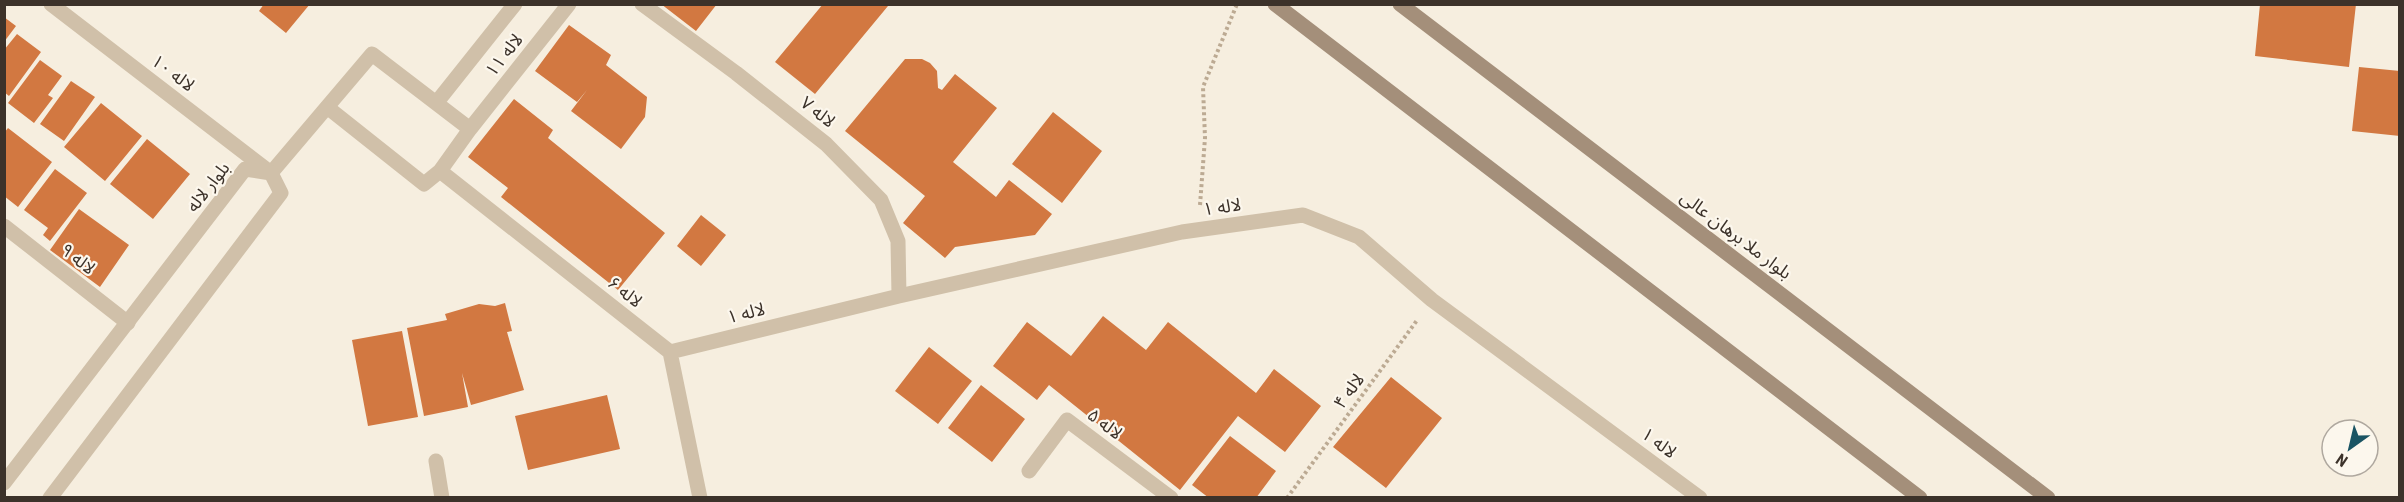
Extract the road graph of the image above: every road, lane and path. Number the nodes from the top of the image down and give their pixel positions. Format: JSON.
{"nodes":[{"id":1,"x":51,"y":4,"type":"edge"},
{"id":2,"x":515,"y":4,"type":"edge"},
{"id":3,"x":569,"y":4,"type":"edge"},
{"id":4,"x":642,"y":4,"type":"edge"},
{"id":5,"x":1237,"y":4,"type":"edge"},
{"id":6,"x":1275,"y":4,"type":"edge"},
{"id":7,"x":1405,"y":6,"type":"edge"},
{"id":8,"x":437,"y":102,"type":"junction"},
{"id":9,"x":327,"y":107,"type":"junction"},
{"id":10,"x":471,"y":129,"type":"junction"},
{"id":11,"x":440,"y":171,"type":"junction"},
{"id":12,"x":271,"y":173,"type":"junction"},
{"id":13,"x":4,"y":226,"type":"edge"},
{"id":14,"x":1199,"y":230,"type":"junction"},
{"id":15,"x":899,"y":296,"type":"junction"},
{"id":16,"x":1432,"y":300,"type":"junction"},
{"id":17,"x":128,"y":323,"type":"junction"},
{"id":18,"x":670,"y":352,"type":"junction"},
{"id":19,"x":436,"y":461,"type":"dead end"},
{"id":20,"x":1029,"y":471,"type":"dead end"},
{"id":21,"x":4,"y":483,"type":"edge"},
{"id":22,"x":50,"y":498,"type":"edge"},
{"id":23,"x":442,"y":498,"type":"edge"},
{"id":24,"x":700,"y":498,"type":"edge"},
{"id":25,"x":1171,"y":498,"type":"edge"},
{"id":26,"x":1287,"y":498,"type":"edge"},
{"id":27,"x":1700,"y":498,"type":"edge"},
{"id":28,"x":1920,"y":498,"type":"edge"},
{"id":29,"x":2048,"y":498,"type":"edge"}],
"edges":[{"from":1,"to":12,"type":"street","name":"لاله ۱۰"},
{"from":2,"to":8,"type":"street","name":"لاله ۱۱"},
{"from":3,"to":10,"type":"street","name":"لاله ۱۱"},
{"from":4,"to":15,"type":"street","name":"لاله ۷"},
{"from":5,"to":14,"type":"path"},
{"from":6,"to":28,"type":"main road"},
{"from":7,"to":29,"type":"main road","name":"بلوار ملا برهان عالی"},
{"from":8,"to":9,"type":"street"},
{"from":8,"to":10,"type":"street"},
{"from":9,"to":11,"type":"street"},
{"from":9,"to":12,"type":"street"},
{"from":10,"to":11,"type":"street","name":"لاله ۱۱"},
{"from":11,"to":18,"type":"street","name":"لاله ۶"},
{"from":12,"to":17,"type":"street","name":"بلوار لاله"},
{"from":12,"to":22,"type":"street"},
{"from":13,"to":17,"type":"street","name":"لاله ۹"},
{"from":14,"to":15,"type":"street","name":"لاله ۱"},
{"from":14,"to":16,"type":"street","name":"لاله ۱"},
{"from":15,"to":18,"type":"street","name":"لاله ۱"},
{"from":16,"to":26,"type":"path","name":"لاله ۴"},
{"from":16,"to":27,"type":"street","name":"لاله ۱"},
{"from":17,"to":21,"type":"street","name":"بلوار لاله"},
{"from":18,"to":24,"type":"street"},
{"from":19,"to":23,"type":"street"},
{"from":20,"to":25,"type":"street","name":"لاله ۵"}]}
